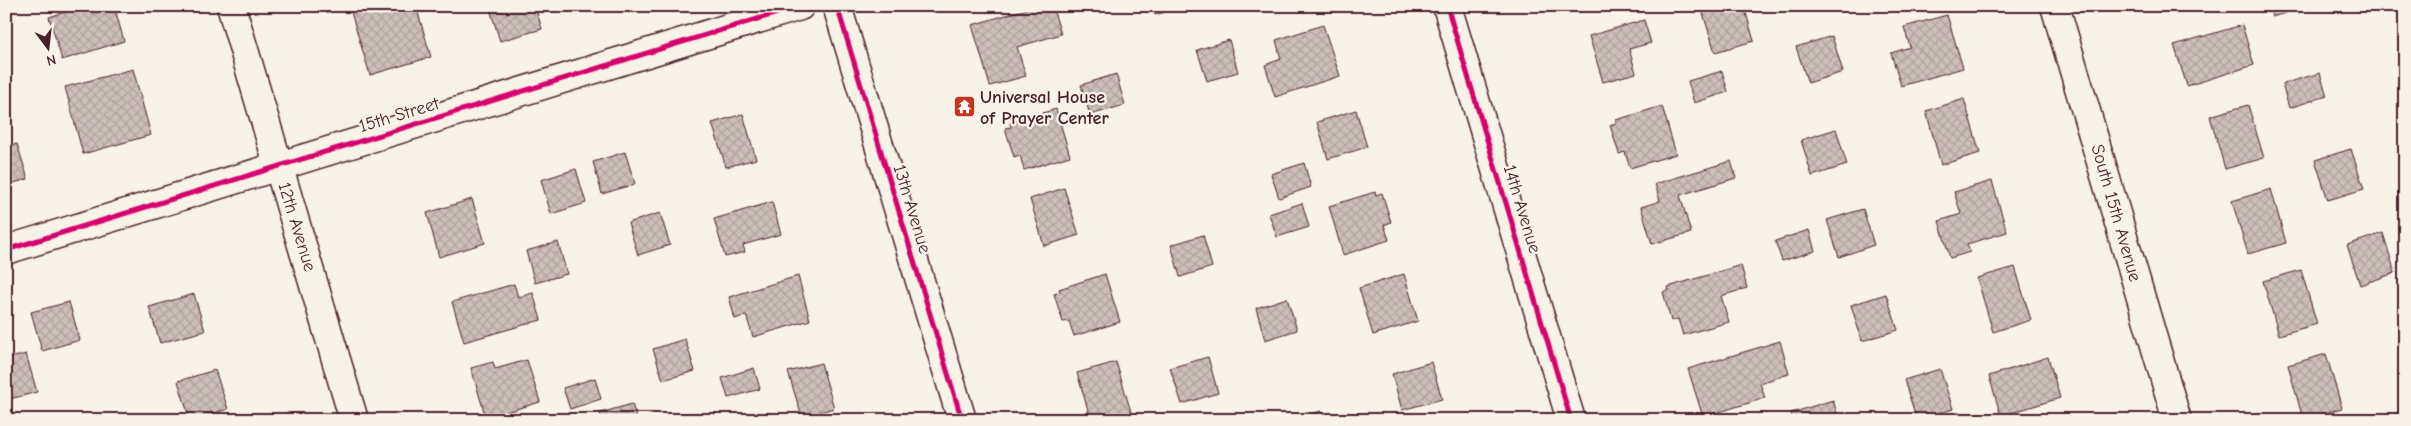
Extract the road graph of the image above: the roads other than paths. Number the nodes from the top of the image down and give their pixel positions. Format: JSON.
{"nodes":[{"id":1,"x":231,"y":6,"type":"edge"},
{"id":2,"x":800,"y":6,"type":"edge"},
{"id":3,"x":837,"y":6,"type":"edge"},
{"id":4,"x":1448,"y":6,"type":"edge"},
{"id":5,"x":2056,"y":6,"type":"edge"},
{"id":6,"x":279,"y":166,"type":"junction"},
{"id":7,"x":6,"y":250,"type":"edge"},
{"id":8,"x":354,"y":420,"type":"edge"},
{"id":9,"x":962,"y":420,"type":"edge"},
{"id":10,"x":1571,"y":420,"type":"edge"},
{"id":11,"x":2178,"y":420,"type":"edge"}],
"edges":[{"from":1,"to":6,"type":"street","name":"12th Avenue"},
{"from":2,"to":6,"type":"street","name":"15th Street"},
{"from":3,"to":9,"type":"street","name":"13th Avenue"},
{"from":4,"to":10,"type":"street","name":"14th Avenue"},
{"from":5,"to":11,"type":"street","name":"South 15th Avenue"},
{"from":6,"to":7,"type":"street","name":"15th Street"},
{"from":6,"to":8,"type":"street","name":"12th Avenue"}]}
